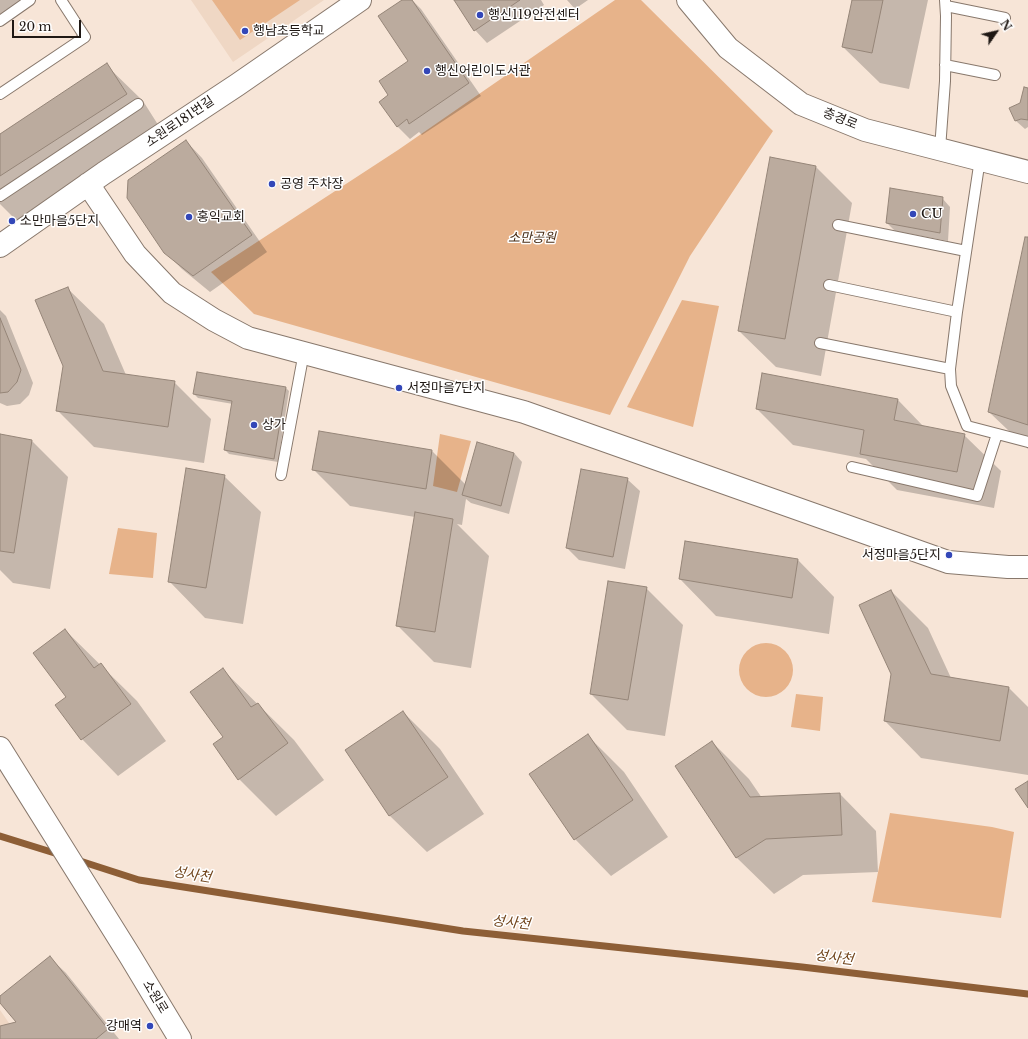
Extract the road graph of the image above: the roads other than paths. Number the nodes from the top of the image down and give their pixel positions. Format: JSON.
{"nodes":[{"id":1,"x":30,"y":0,"type":"edge"},
{"id":2,"x":61,"y":0,"type":"edge"},
{"id":3,"x":360,"y":0,"type":"edge"},
{"id":4,"x":688,"y":0,"type":"edge"},
{"id":5,"x":946,"y":3,"type":"edge"},
{"id":6,"x":1005,"y":18,"type":"dead end"},
{"id":7,"x":0,"y":21,"type":"edge"},
{"id":8,"x":945,"y":65,"type":"junction"},
{"id":9,"x":995,"y":75,"type":"dead end"},
{"id":10,"x":0,"y":94,"type":"edge"},
{"id":11,"x":138,"y":104,"type":"dead end"},
{"id":12,"x":940,"y":149,"type":"junction"},
{"id":13,"x":980,"y":160,"type":"junction"},
{"id":14,"x":1028,"y":172,"type":"edge"},
{"id":15,"x":88,"y":184,"type":"junction"},
{"id":16,"x":0,"y":196,"type":"edge"},
{"id":17,"x":838,"y":225,"type":"dead end"},
{"id":18,"x":0,"y":246,"type":"edge"},
{"id":19,"x":966,"y":251,"type":"junction"},
{"id":20,"x":830,"y":285,"type":"dead end"},
{"id":21,"x":957,"y":312,"type":"junction"},
{"id":22,"x":820,"y":343,"type":"dead end"},
{"id":23,"x":304,"y":352,"type":"junction"},
{"id":24,"x":950,"y":369,"type":"junction"},
{"id":25,"x":997,"y":434,"type":"junction"},
{"id":26,"x":1028,"y":442,"type":"edge"},
{"id":27,"x":852,"y":467,"type":"dead end"},
{"id":28,"x":281,"y":475,"type":"dead end"},
{"id":29,"x":1028,"y":567,"type":"edge"},
{"id":30,"x":0,"y":748,"type":"edge"},
{"id":31,"x":180,"y":1039,"type":"edge"}],
"edges":[{"from":1,"to":7,"type":"lane"},
{"from":2,"to":10,"type":"lane"},
{"from":3,"to":15,"type":"street","name":"소원로181번길"},
{"from":4,"to":12,"type":"street","name":"충경로"},
{"from":5,"to":6,"type":"lane"},
{"from":5,"to":8,"type":"lane"},
{"from":8,"to":9,"type":"lane"},
{"from":8,"to":12,"type":"lane"},
{"from":11,"to":16,"type":"lane"},
{"from":12,"to":13,"type":"street","name":"충경로"},
{"from":13,"to":14,"type":"street","name":"충경로"},
{"from":13,"to":19,"type":"lane"},
{"from":15,"to":18,"type":"street","name":"소원로181번길"},
{"from":15,"to":23,"type":"street"},
{"from":17,"to":19,"type":"lane"},
{"from":19,"to":21,"type":"lane"},
{"from":20,"to":21,"type":"lane"},
{"from":21,"to":24,"type":"lane"},
{"from":22,"to":24,"type":"lane"},
{"from":23,"to":28,"type":"lane"},
{"from":23,"to":29,"type":"street"},
{"from":24,"to":25,"type":"lane"},
{"from":25,"to":26,"type":"lane"},
{"from":25,"to":27,"type":"lane"},
{"from":30,"to":31,"type":"street","name":"소원로"}]}
